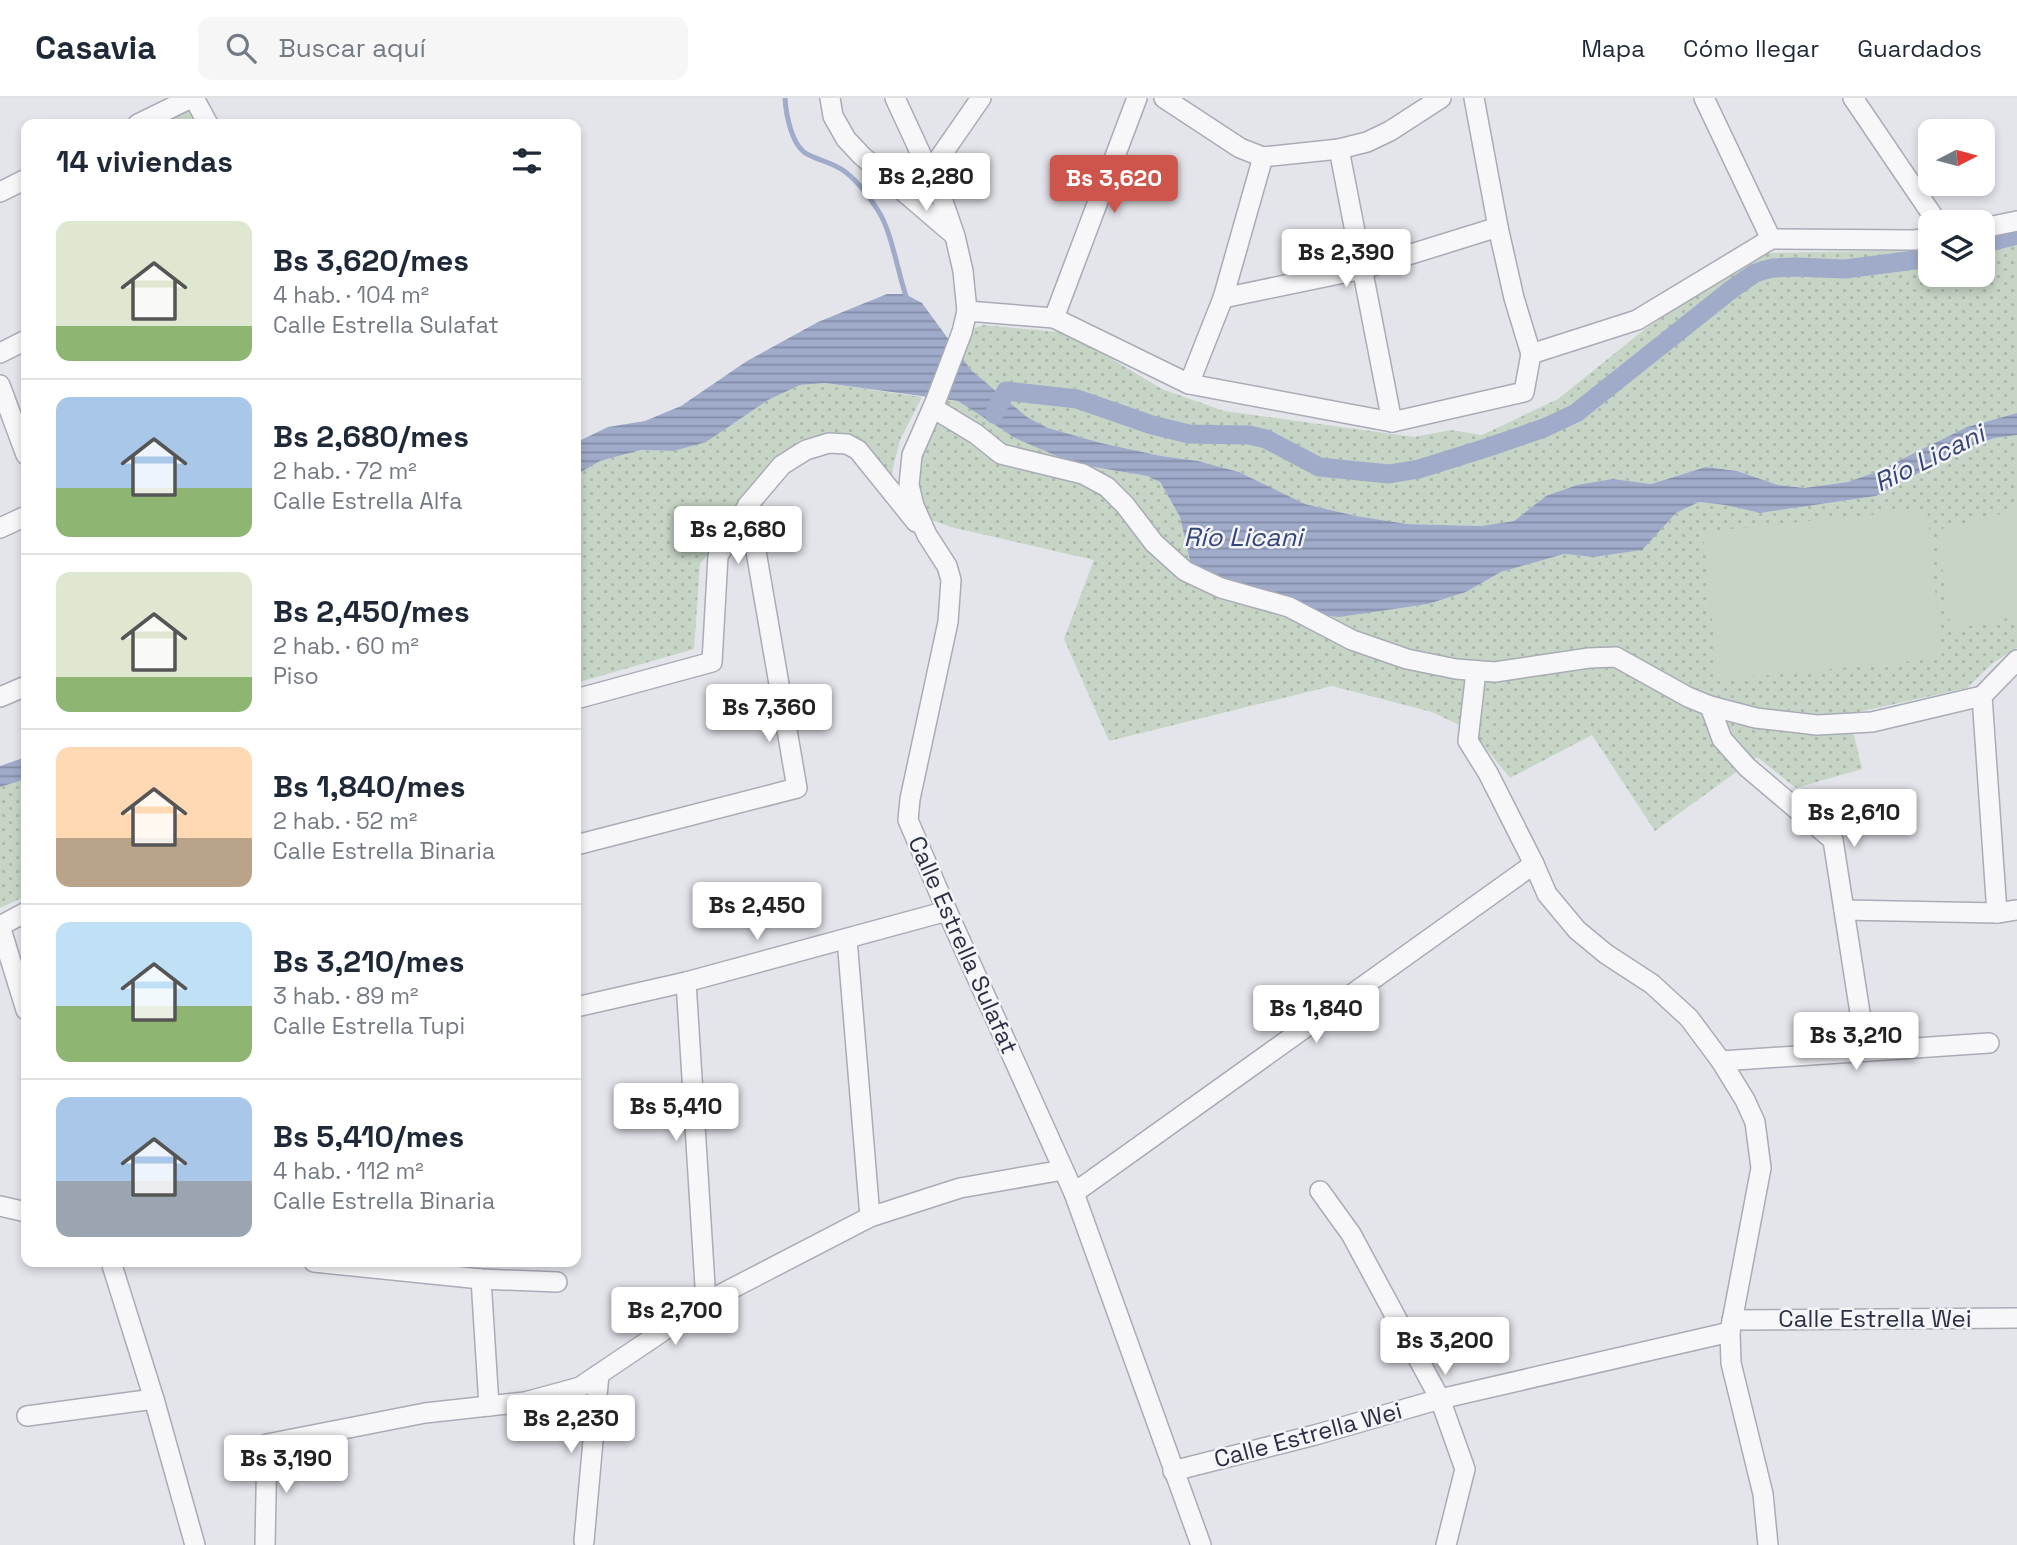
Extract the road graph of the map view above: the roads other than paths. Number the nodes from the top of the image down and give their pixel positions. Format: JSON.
{"nodes":[{"id":1,"x":192,"y":98,"type":"edge"},
{"id":2,"x":830,"y":98,"type":"edge"},
{"id":3,"x":895,"y":98,"type":"edge"},
{"id":4,"x":981,"y":98,"type":"edge"},
{"id":5,"x":1137,"y":98,"type":"edge"},
{"id":6,"x":1164,"y":98,"type":"edge"},
{"id":7,"x":1441,"y":98,"type":"edge"},
{"id":8,"x":1474,"y":98,"type":"edge"},
{"id":9,"x":1704,"y":98,"type":"edge"},
{"id":10,"x":1853,"y":98,"type":"edge"},
{"id":11,"x":148,"y":119,"type":"edge"},
{"id":12,"x":205,"y":119,"type":"edge"},
{"id":13,"x":1339,"y":149,"type":"junction"},
{"id":14,"x":1263,"y":158,"type":"junction"},
{"id":15,"x":929,"y":173,"type":"junction"},
{"id":16,"x":21,"y":182,"type":"edge"},
{"id":17,"x":0,"y":192,"type":"edge"},
{"id":18,"x":1929,"y":210,"type":"edge"},
{"id":19,"x":2017,"y":220,"type":"edge"},
{"id":20,"x":1995,"y":225,"type":"edge"},
{"id":21,"x":1498,"y":227,"type":"junction"},
{"id":22,"x":955,"y":236,"type":"junction"},
{"id":23,"x":1771,"y":239,"type":"junction"},
{"id":24,"x":1918,"y":240,"type":"edge"},
{"id":25,"x":1363,"y":269,"type":"junction"},
{"id":26,"x":1223,"y":299,"type":"junction"},
{"id":27,"x":967,"y":311,"type":"junction"},
{"id":28,"x":1054,"y":318,"type":"junction"},
{"id":29,"x":21,"y":343,"type":"edge"},
{"id":30,"x":0,"y":353,"type":"edge"},
{"id":31,"x":1531,"y":354,"type":"junction"},
{"id":32,"x":1189,"y":384,"type":"junction"},
{"id":33,"x":0,"y":385,"type":"edge"},
{"id":34,"x":934,"y":404,"type":"junction"},
{"id":35,"x":1392,"y":422,"type":"junction"},
{"id":36,"x":21,"y":442,"type":"edge"},
{"id":37,"x":748,"y":505,"type":"junction"},
{"id":38,"x":21,"y":518,"type":"edge"},
{"id":39,"x":0,"y":528,"type":"edge"},
{"id":40,"x":927,"y":535,"type":"junction"},
{"id":41,"x":2017,"y":660,"type":"edge"},
{"id":42,"x":1476,"y":671,"type":"junction"},
{"id":43,"x":21,"y":688,"type":"edge"},
{"id":44,"x":1982,"y":696,"type":"junction"},
{"id":45,"x":0,"y":697,"type":"edge"},
{"id":46,"x":581,"y":698,"type":"edge"},
{"id":47,"x":1710,"y":706,"type":"junction"},
{"id":48,"x":581,"y":844,"type":"edge"},
{"id":49,"x":1534,"y":864,"type":"junction"},
{"id":50,"x":2017,"y":909,"type":"edge"},
{"id":51,"x":1843,"y":910,"type":"junction"},
{"id":52,"x":947,"y":911,"type":"junction"},
{"id":53,"x":1997,"y":913,"type":"junction"},
{"id":54,"x":21,"y":915,"type":"edge"},
{"id":55,"x":0,"y":926,"type":"edge"},
{"id":56,"x":847,"y":939,"type":"junction"},
{"id":57,"x":686,"y":982,"type":"junction"},
{"id":58,"x":21,"y":994,"type":"edge"},
{"id":59,"x":581,"y":1006,"type":"edge"},
{"id":60,"x":1989,"y":1043,"type":"dead end"},
{"id":61,"x":1866,"y":1051,"type":"junction"},
{"id":62,"x":1721,"y":1061,"type":"junction"},
{"id":63,"x":1063,"y":1170,"type":"junction"},
{"id":64,"x":1320,"y":1191,"type":"dead end"},
{"id":65,"x":1074,"y":1193,"type":"junction"},
{"id":66,"x":0,"y":1206,"type":"edge"},
{"id":67,"x":21,"y":1211,"type":"edge"},
{"id":68,"x":870,"y":1217,"type":"junction"},
{"id":69,"x":113,"y":1267,"type":"edge"},
{"id":70,"x":363,"y":1267,"type":"edge"},
{"id":71,"x":481,"y":1279,"type":"junction"},
{"id":72,"x":558,"y":1282,"type":"dead end"},
{"id":73,"x":706,"y":1302,"type":"junction"},
{"id":74,"x":2017,"y":1318,"type":"edge"},
{"id":75,"x":1731,"y":1326,"type":"junction"},
{"id":76,"x":599,"y":1374,"type":"junction"},
{"id":77,"x":154,"y":1399,"type":"junction"},
{"id":78,"x":1440,"y":1399,"type":"junction"},
{"id":79,"x":489,"y":1406,"type":"junction"},
{"id":80,"x":27,"y":1416,"type":"dead end"},
{"id":81,"x":1173,"y":1471,"type":"junction"},
{"id":82,"x":584,"y":1541,"type":"dead end"},
{"id":83,"x":195,"y":1545,"type":"edge"},
{"id":84,"x":265,"y":1545,"type":"edge"},
{"id":85,"x":1201,"y":1545,"type":"edge"},
{"id":86,"x":1446,"y":1545,"type":"edge"},
{"id":87,"x":1768,"y":1545,"type":"edge"}],
"edges":[{"from":1,"to":11,"type":"street"},
{"from":1,"to":12,"type":"street"},
{"from":2,"to":22,"type":"street"},
{"from":3,"to":15,"type":"street","name":"Calle Estrella Sulafat"},
{"from":4,"to":15,"type":"street"},
{"from":5,"to":28,"type":"street"},
{"from":6,"to":14,"type":"street"},
{"from":7,"to":13,"type":"street"},
{"from":8,"to":21,"type":"street"},
{"from":9,"to":23,"type":"street"},
{"from":10,"to":18,"type":"street"},
{"from":13,"to":14,"type":"street"},
{"from":13,"to":25,"type":"street"},
{"from":14,"to":26,"type":"street"},
{"from":15,"to":22,"type":"street","name":"Calle Estrella Sulafat"},
{"from":16,"to":17,"type":"street"},
{"from":19,"to":20,"type":"street"},
{"from":21,"to":25,"type":"street"},
{"from":21,"to":31,"type":"street"},
{"from":22,"to":27,"type":"street","name":"Calle Estrella Sulafat"},
{"from":23,"to":24,"type":"street"},
{"from":23,"to":31,"type":"street"},
{"from":25,"to":26,"type":"street"},
{"from":25,"to":35,"type":"street"},
{"from":26,"to":32,"type":"street"},
{"from":27,"to":28,"type":"street"},
{"from":27,"to":34,"type":"street","name":"Calle Estrella Sulafat"},
{"from":28,"to":32,"type":"street"},
{"from":29,"to":30,"type":"street"},
{"from":31,"to":35,"type":"street"},
{"from":32,"to":35,"type":"street"},
{"from":33,"to":36,"type":"street"},
{"from":34,"to":40,"type":"street","name":"Calle Estrella Sulafat"},
{"from":34,"to":42,"type":"street"},
{"from":37,"to":40,"type":"street"},
{"from":37,"to":46,"type":"street"},
{"from":37,"to":48,"type":"street"},
{"from":38,"to":39,"type":"street"},
{"from":40,"to":52,"type":"street","name":"Calle Estrella Sulafat"},
{"from":41,"to":44,"type":"street"},
{"from":42,"to":47,"type":"street"},
{"from":42,"to":49,"type":"street"},
{"from":43,"to":45,"type":"street"},
{"from":44,"to":47,"type":"street"},
{"from":44,"to":53,"type":"street"},
{"from":47,"to":51,"type":"street"},
{"from":49,"to":62,"type":"street"},
{"from":49,"to":65,"type":"street"},
{"from":50,"to":53,"type":"street"},
{"from":51,"to":53,"type":"street"},
{"from":51,"to":61,"type":"street"},
{"from":52,"to":56,"type":"street"},
{"from":52,"to":63,"type":"street","name":"Calle Estrella Sulafat"},
{"from":54,"to":55,"type":"street"},
{"from":55,"to":58,"type":"street"},
{"from":56,"to":57,"type":"street"},
{"from":56,"to":68,"type":"street"},
{"from":57,"to":59,"type":"street"},
{"from":57,"to":73,"type":"street"},
{"from":60,"to":61,"type":"street"},
{"from":61,"to":62,"type":"street"},
{"from":62,"to":75,"type":"street"},
{"from":63,"to":65,"type":"street","name":"Calle Estrella Sulafat"},
{"from":63,"to":68,"type":"street"},
{"from":64,"to":78,"type":"street"},
{"from":65,"to":81,"type":"street","name":"Calle Estrella Sulafat"},
{"from":66,"to":67,"type":"street"},
{"from":68,"to":73,"type":"street"},
{"from":69,"to":77,"type":"street"},
{"from":70,"to":71,"type":"street"},
{"from":71,"to":72,"type":"street"},
{"from":71,"to":79,"type":"street"},
{"from":73,"to":76,"type":"street"},
{"from":74,"to":75,"type":"street","name":"Calle Estrella Wei"},
{"from":75,"to":78,"type":"street","name":"Calle Estrella Wei"},
{"from":75,"to":87,"type":"street"},
{"from":76,"to":79,"type":"street"},
{"from":76,"to":82,"type":"street"},
{"from":77,"to":80,"type":"street"},
{"from":77,"to":83,"type":"street"},
{"from":78,"to":81,"type":"street","name":"Calle Estrella Wei"},
{"from":78,"to":86,"type":"street"},
{"from":79,"to":84,"type":"street"},
{"from":81,"to":85,"type":"street","name":"Calle Estrella Sulafat"}]}
